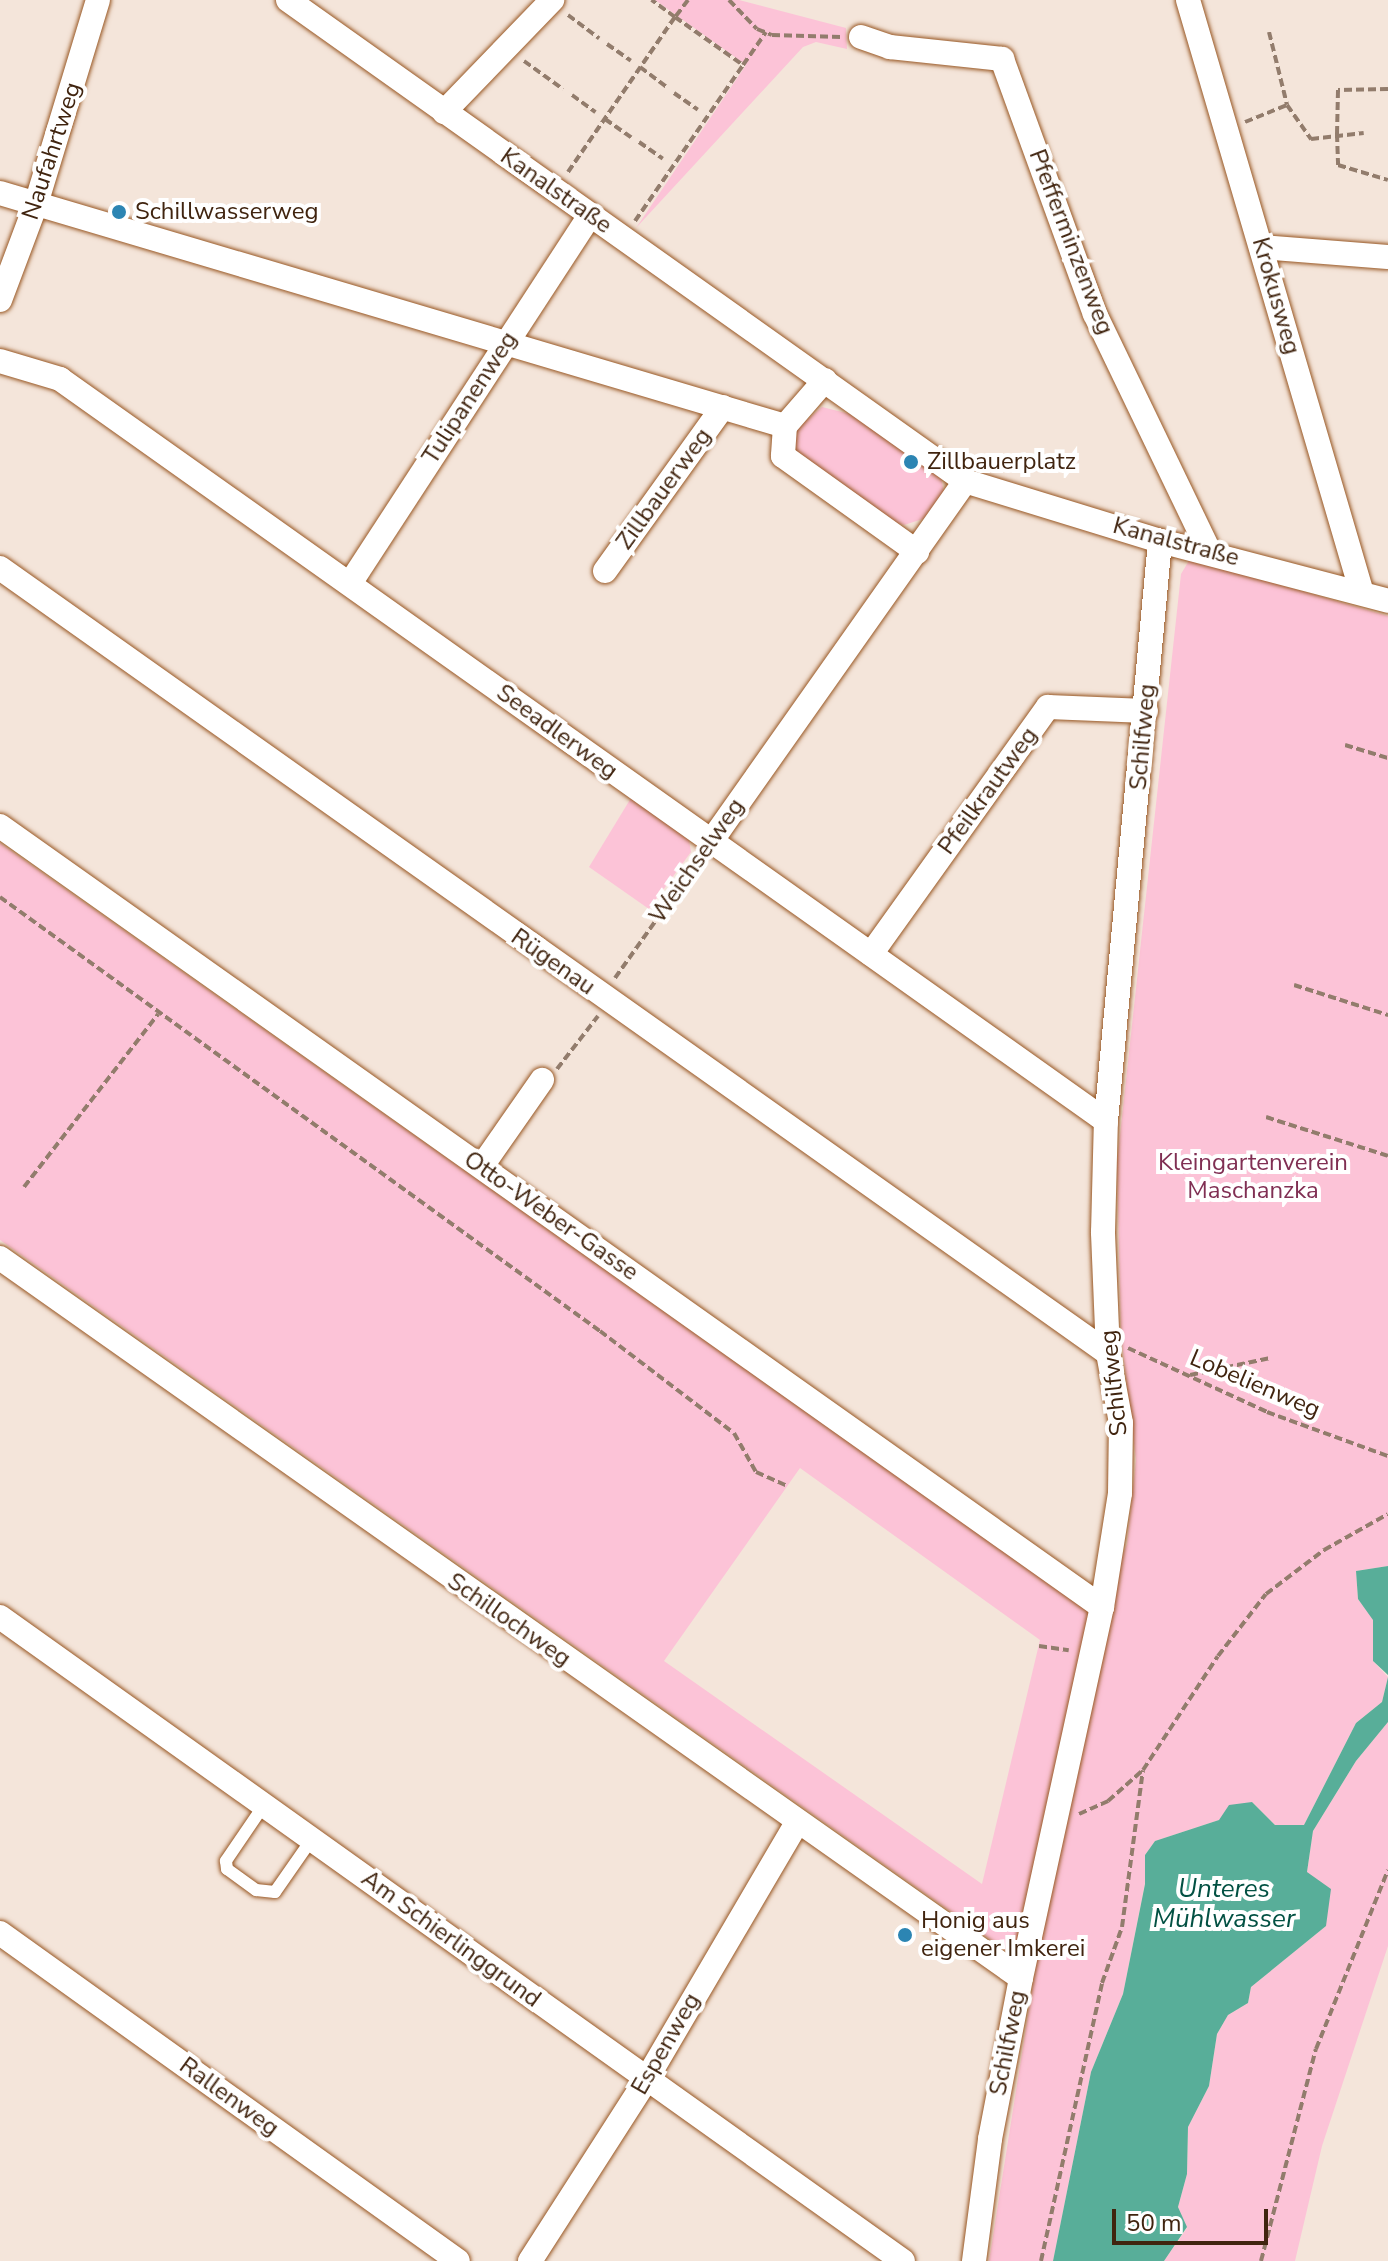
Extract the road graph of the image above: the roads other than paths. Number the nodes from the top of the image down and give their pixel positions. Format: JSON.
{"nodes":[{"id":1,"x":98,"y":0,"type":"edge"},
{"id":2,"x":288,"y":0,"type":"edge"},
{"id":3,"x":1188,"y":0,"type":"edge"},
{"id":4,"x":551,"y":1,"type":"edge"},
{"id":5,"x":861,"y":37,"type":"road end"},
{"id":6,"x":444,"y":112,"type":"junction"},
{"id":7,"x":0,"y":193,"type":"edge"},
{"id":8,"x":36,"y":204,"type":"junction"},
{"id":9,"x":590,"y":215,"type":"junction"},
{"id":10,"x":1261,"y":247,"type":"junction"},
{"id":11,"x":1388,"y":257,"type":"edge"},
{"id":12,"x":0,"y":300,"type":"edge"},
{"id":13,"x":505,"y":344,"type":"junction"},
{"id":14,"x":0,"y":361,"type":"edge"},
{"id":15,"x":825,"y":380,"type":"junction"},
{"id":16,"x":723,"y":407,"type":"junction"},
{"id":17,"x":785,"y":426,"type":"junction"},
{"id":18,"x":965,"y":481,"type":"junction"},
{"id":19,"x":1160,"y":541,"type":"junction"},
{"id":20,"x":1209,"y":551,"type":"junction"},
{"id":21,"x":917,"y":552,"type":"junction"},
{"id":22,"x":0,"y":568,"type":"edge"},
{"id":23,"x":605,"y":571,"type":"dead end"},
{"id":24,"x":351,"y":582,"type":"junction"},
{"id":25,"x":1362,"y":593,"type":"junction"},
{"id":26,"x":1388,"y":601,"type":"edge"},
{"id":27,"x":1146,"y":711,"type":"junction"},
{"id":28,"x":0,"y":826,"type":"edge"},
{"id":29,"x":710,"y":843,"type":"junction"},
{"id":30,"x":871,"y":954,"type":"junction"},
{"id":31,"x":542,"y":1080,"type":"road end"},
{"id":32,"x":1106,"y":1121,"type":"junction"},
{"id":33,"x":482,"y":1166,"type":"junction"},
{"id":34,"x":0,"y":1258,"type":"edge"},
{"id":35,"x":1108,"y":1353,"type":"junction"},
{"id":36,"x":1102,"y":1607,"type":"junction"},
{"id":37,"x":0,"y":1617,"type":"edge"},
{"id":38,"x":264,"y":1805,"type":"junction"},
{"id":39,"x":796,"y":1824,"type":"junction"},
{"id":40,"x":312,"y":1839,"type":"junction"},
{"id":41,"x":0,"y":1933,"type":"edge"},
{"id":42,"x":1021,"y":1978,"type":"junction"},
{"id":43,"x":646,"y":2080,"type":"junction"},
{"id":44,"x":458,"y":2261,"type":"edge"},
{"id":45,"x":530,"y":2261,"type":"edge"},
{"id":46,"x":903,"y":2261,"type":"edge"},
{"id":47,"x":974,"y":2261,"type":"edge"}],
"edges":[{"from":1,"to":8,"type":"street","name":"Naufahrtweg"},
{"from":2,"to":6,"type":"street","name":"Kanalstraße"},
{"from":3,"to":10,"type":"street","name":"Krokusweg"},
{"from":4,"to":6,"type":"street"},
{"from":5,"to":20,"type":"street","name":"Pfefferminzenweg"},
{"from":6,"to":9,"type":"street","name":"Kanalstraße"},
{"from":7,"to":8,"type":"street"},
{"from":8,"to":12,"type":"street","name":"Naufahrtweg"},
{"from":8,"to":13,"type":"street"},
{"from":9,"to":13,"type":"street","name":"Tulipanenweg"},
{"from":9,"to":15,"type":"street","name":"Kanalstraße"},
{"from":10,"to":11,"type":"street"},
{"from":10,"to":25,"type":"street","name":"Krokusweg"},
{"from":13,"to":16,"type":"street"},
{"from":13,"to":24,"type":"street","name":"Tulipanenweg"},
{"from":14,"to":24,"type":"street","name":"Seeadlerweg"},
{"from":15,"to":17,"type":"street"},
{"from":15,"to":18,"type":"street"},
{"from":16,"to":17,"type":"street"},
{"from":16,"to":23,"type":"street","name":"Zillbauerweg"},
{"from":17,"to":21,"type":"street"},
{"from":18,"to":19,"type":"street","name":"Kanalstraße"},
{"from":18,"to":21,"type":"street"},
{"from":19,"to":20,"type":"street","name":"Kanalstraße"},
{"from":19,"to":27,"type":"street","name":"Schilfweg"},
{"from":20,"to":25,"type":"street","name":"Kanalstraße"},
{"from":21,"to":29,"type":"street","name":"Weichselweg"},
{"from":22,"to":35,"type":"street","name":"Rügenau"},
{"from":24,"to":29,"type":"street","name":"Seeadlerweg"},
{"from":25,"to":26,"type":"street","name":"Kanalstraße"},
{"from":27,"to":30,"type":"street","name":"Pfeilkrautweg"},
{"from":27,"to":32,"type":"street","name":"Schilfweg"},
{"from":28,"to":33,"type":"street","name":"Otto-Weber-Gasse"},
{"from":29,"to":30,"type":"street","name":"Seeadlerweg"},
{"from":30,"to":32,"type":"street","name":"Seeadlerweg"},
{"from":31,"to":33,"type":"street"},
{"from":32,"to":35,"type":"street","name":"Schilfweg"},
{"from":33,"to":36,"type":"street","name":"Otto-Weber-Gasse"},
{"from":34,"to":39,"type":"street","name":"Schillochweg"},
{"from":35,"to":36,"type":"street","name":"Schilfweg"},
{"from":36,"to":42,"type":"street","name":"Schilfweg"},
{"from":37,"to":38,"type":"street","name":"Am Schierlinggrund"},
{"from":38,"to":40,"type":"street","name":"Am Schierlinggrund"},
{"from":38,"to":40,"type":"lane"},
{"from":39,"to":42,"type":"street","name":"Schillochweg"},
{"from":39,"to":43,"type":"street","name":"Espenweg"},
{"from":40,"to":43,"type":"street","name":"Am Schierlinggrund"},
{"from":41,"to":44,"type":"street","name":"Rallenweg"},
{"from":42,"to":47,"type":"street","name":"Schilfweg"},
{"from":43,"to":45,"type":"street","name":"Espenweg"},
{"from":43,"to":46,"type":"street","name":"Am Schierlinggrund"}]}
